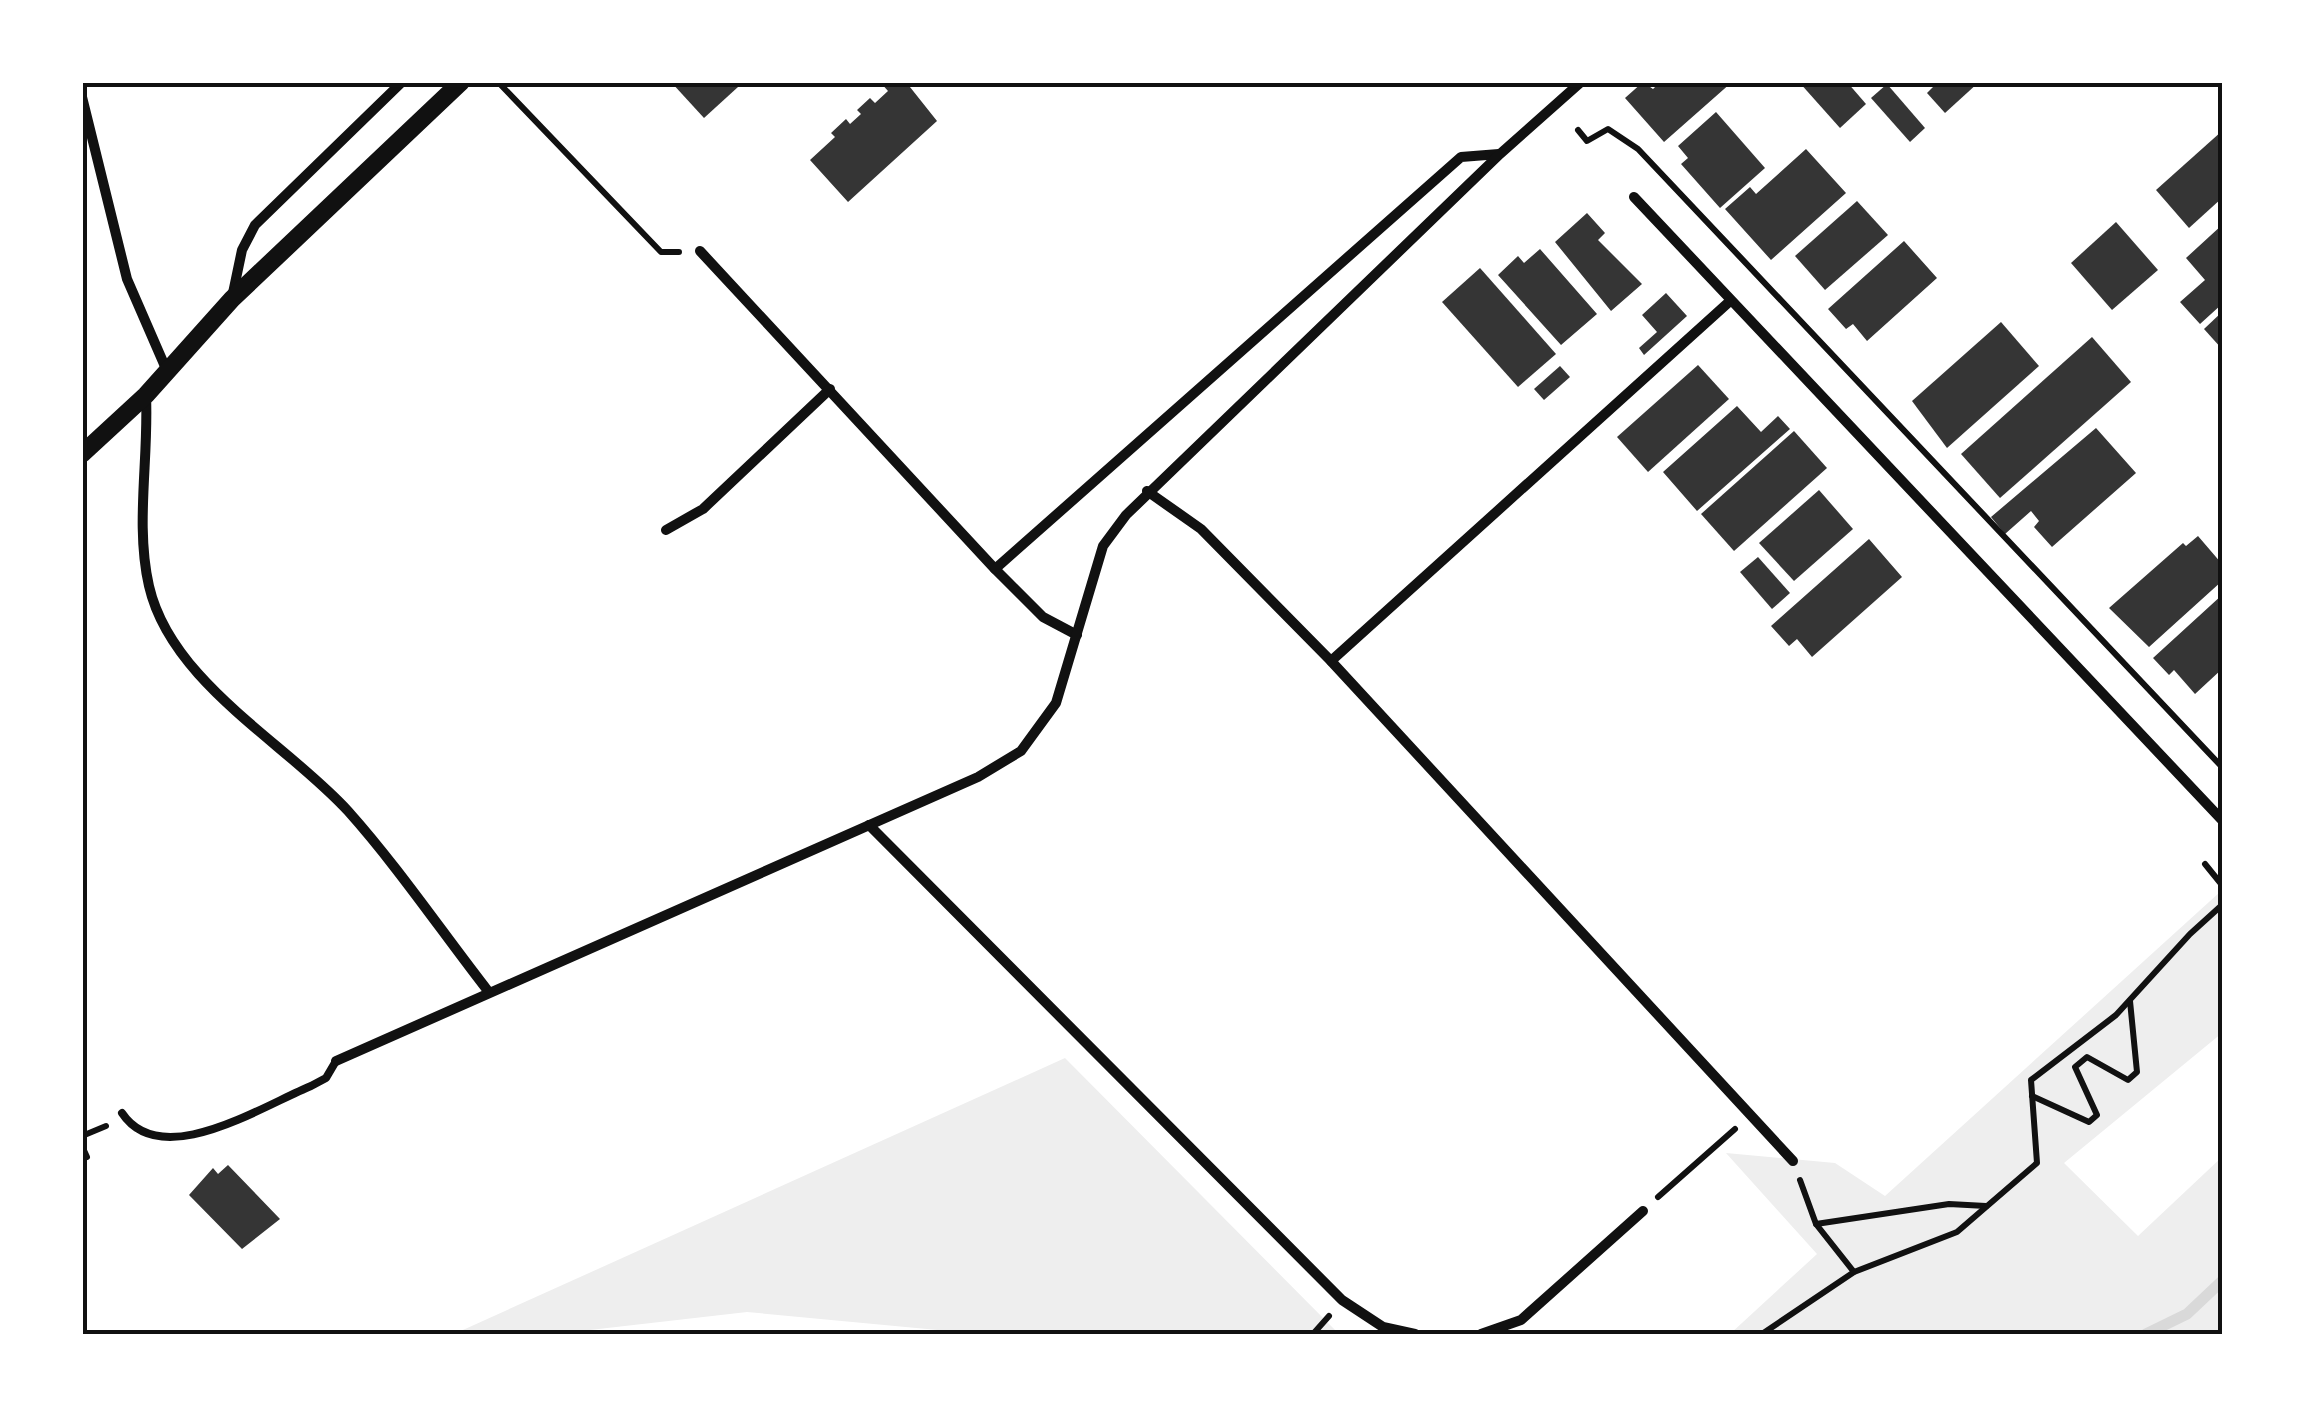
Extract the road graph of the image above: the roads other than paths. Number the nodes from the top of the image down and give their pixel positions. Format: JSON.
{"nodes":[{"id":1,"x":402,"y":82,"type":"edge"},
{"id":2,"x":461,"y":82,"type":"edge"},
{"id":3,"x":1580,"y":82,"type":"edge"},
{"id":4,"x":82,"y":97,"type":"edge"},
{"id":5,"x":1500,"y":154,"type":"junction"},
{"id":6,"x":1634,"y":197,"type":"dead end"},
{"id":7,"x":700,"y":251,"type":"road end"},
{"id":8,"x":232,"y":299,"type":"junction"},
{"id":9,"x":1729,"y":302,"type":"junction"},
{"id":10,"x":167,"y":372,"type":"junction"},
{"id":11,"x":830,"y":390,"type":"junction"},
{"id":12,"x":146,"y":394,"type":"junction"},
{"id":13,"x":82,"y":454,"type":"edge"},
{"id":14,"x":1147,"y":490,"type":"junction"},
{"id":15,"x":666,"y":530,"type":"dead end"},
{"id":16,"x":995,"y":568,"type":"junction"},
{"id":17,"x":1077,"y":635,"type":"junction"},
{"id":18,"x":1331,"y":661,"type":"junction"},
{"id":19,"x":2222,"y":820,"type":"edge"},
{"id":20,"x":869,"y":825,"type":"junction"},
{"id":21,"x":488,"y":992,"type":"junction"},
{"id":22,"x":336,"y":1061,"type":"joint"},
{"id":23,"x":122,"y":1112,"type":"dead end"},
{"id":24,"x":1793,"y":1160,"type":"road end"},
{"id":25,"x":1644,"y":1211,"type":"road end"},
{"id":26,"x":1414,"y":1334,"type":"edge"},
{"id":27,"x":1481,"y":1334,"type":"edge"}],
"edges":[{"from":1,"to":8,"type":"street"},
{"from":2,"to":8,"type":"street"},
{"from":3,"to":5,"type":"street"},
{"from":4,"to":10,"type":"street"},
{"from":5,"to":14,"type":"street"},
{"from":5,"to":16,"type":"street"},
{"from":6,"to":9,"type":"street"},
{"from":7,"to":11,"type":"street"},
{"from":8,"to":10,"type":"street"},
{"from":9,"to":18,"type":"street"},
{"from":9,"to":19,"type":"street"},
{"from":10,"to":12,"type":"street"},
{"from":11,"to":15,"type":"street"},
{"from":11,"to":16,"type":"street"},
{"from":12,"to":13,"type":"street"},
{"from":12,"to":21,"type":"street"},
{"from":14,"to":17,"type":"street"},
{"from":14,"to":18,"type":"street"},
{"from":16,"to":17,"type":"street"},
{"from":17,"to":20,"type":"street"},
{"from":18,"to":24,"type":"street"},
{"from":20,"to":21,"type":"street"},
{"from":20,"to":26,"type":"street"},
{"from":21,"to":22,"type":"street"},
{"from":22,"to":23,"type":"lane"},
{"from":25,"to":27,"type":"street"}]}
